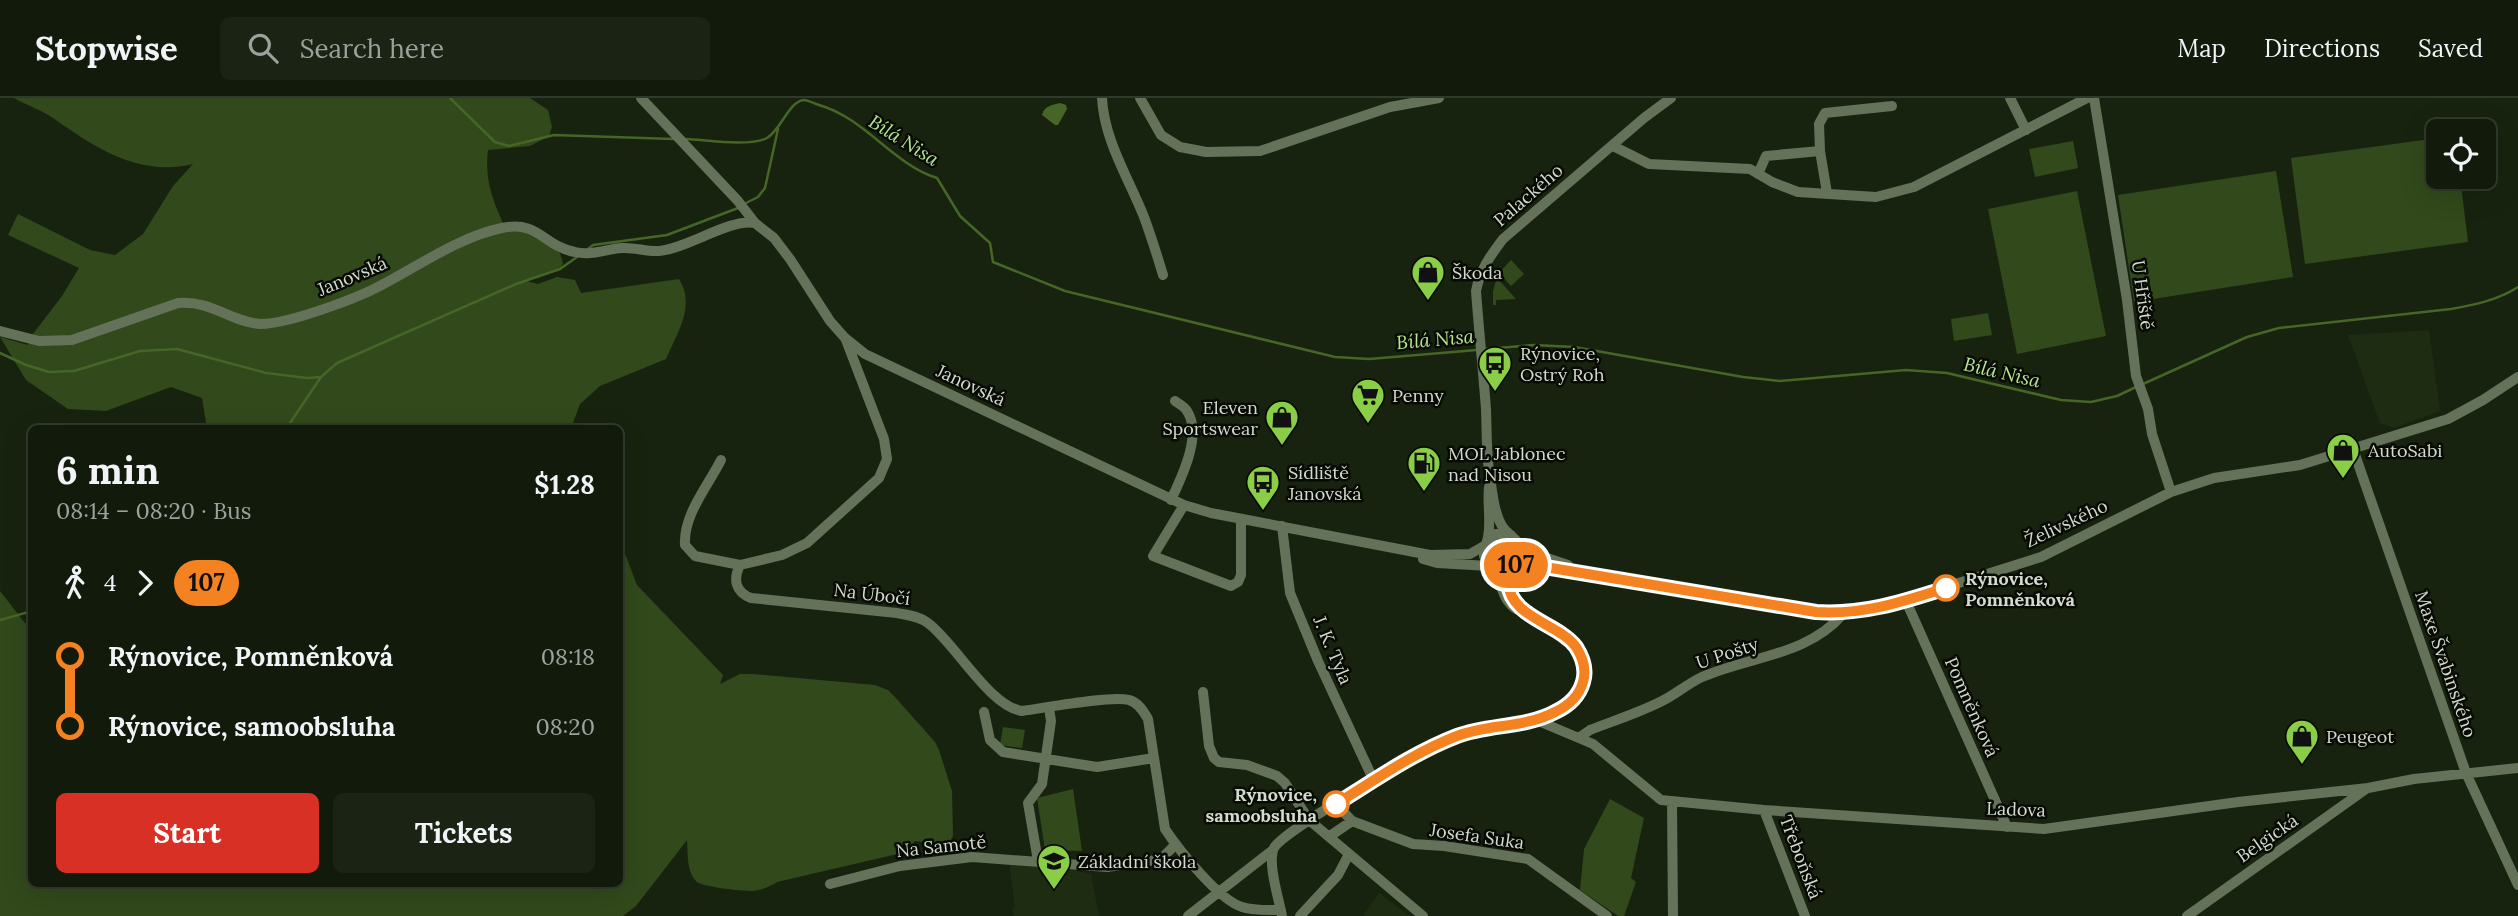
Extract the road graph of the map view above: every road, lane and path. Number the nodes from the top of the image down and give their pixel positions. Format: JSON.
{"nodes":[{"id":1,"x":641,"y":98,"type":"edge"},
{"id":2,"x":1102,"y":98,"type":"edge"},
{"id":3,"x":1140,"y":98,"type":"edge"},
{"id":4,"x":1439,"y":98,"type":"edge"},
{"id":5,"x":1671,"y":98,"type":"edge"},
{"id":6,"x":2010,"y":98,"type":"edge"},
{"id":7,"x":2087,"y":98,"type":"edge"},
{"id":8,"x":2094,"y":98,"type":"edge"},
{"id":9,"x":1892,"y":106,"type":"dead end"},
{"id":10,"x":2026,"y":130,"type":"junction"},
{"id":11,"x":1613,"y":146,"type":"junction"},
{"id":12,"x":1820,"y":151,"type":"junction"},
{"id":13,"x":1758,"y":174,"type":"junction"},
{"id":14,"x":1827,"y":193,"type":"junction"},
{"id":15,"x":752,"y":219,"type":"junction"},
{"id":16,"x":1163,"y":275,"type":"dead end"},
{"id":17,"x":0,"y":331,"type":"edge"},
{"id":18,"x":845,"y":338,"type":"junction"},
{"id":19,"x":2518,"y":377,"type":"edge"},
{"id":20,"x":1175,"y":401,"type":"dead end"},
{"id":21,"x":2353,"y":449,"type":"junction"},
{"id":22,"x":721,"y":460,"type":"dead end"},
{"id":23,"x":1490,"y":481,"type":"junction"},
{"id":24,"x":2171,"y":492,"type":"junction"},
{"id":25,"x":1171,"y":500,"type":"junction"},
{"id":26,"x":1184,"y":505,"type":"junction"},
{"id":27,"x":1241,"y":519,"type":"junction"},
{"id":28,"x":1282,"y":526,"type":"junction"},
{"id":29,"x":1511,"y":536,"type":"junction"},
{"id":30,"x":1486,"y":543,"type":"junction"},
{"id":31,"x":1387,"y":547,"type":"junction"},
{"id":32,"x":1521,"y":547,"type":"junction"},
{"id":33,"x":740,"y":565,"type":"junction"},
{"id":34,"x":1490,"y":567,"type":"junction"},
{"id":35,"x":1515,"y":567,"type":"junction"},
{"id":36,"x":1611,"y":578,"type":"junction"},
{"id":37,"x":1906,"y":601,"type":"junction"},
{"id":38,"x":1843,"y":614,"type":"junction"},
{"id":39,"x":1535,"y":618,"type":"junction"},
{"id":40,"x":1203,"y":692,"type":"dead end"},
{"id":41,"x":1049,"y":708,"type":"junction"},
{"id":42,"x":984,"y":712,"type":"dead end"},
{"id":43,"x":1536,"y":720,"type":"junction"},
{"id":44,"x":1580,"y":737,"type":"junction"},
{"id":45,"x":1154,"y":758,"type":"junction"},
{"id":46,"x":1046,"y":759,"type":"junction"},
{"id":47,"x":2518,"y":768,"type":"edge"},
{"id":48,"x":2466,"y":773,"type":"junction"},
{"id":49,"x":1374,"y":781,"type":"junction"},
{"id":50,"x":2368,"y":788,"type":"junction"},
{"id":51,"x":1672,"y":802,"type":"junction"},
{"id":52,"x":1336,"y":804,"type":"junction"},
{"id":53,"x":1764,"y":810,"type":"junction"},
{"id":54,"x":1309,"y":820,"type":"junction"},
{"id":55,"x":1352,"y":821,"type":"junction"},
{"id":56,"x":2007,"y":827,"type":"junction"},
{"id":57,"x":1330,"y":836,"type":"junction"},
{"id":58,"x":1176,"y":844,"type":"junction"},
{"id":59,"x":1273,"y":850,"type":"junction"},
{"id":60,"x":1349,"y":854,"type":"junction"},
{"id":61,"x":1038,"y":861,"type":"junction"},
{"id":62,"x":830,"y":884,"type":"dead end"},
{"id":63,"x":2518,"y":885,"type":"edge"},
{"id":64,"x":1219,"y":893,"type":"junction"},
{"id":65,"x":1281,"y":913,"type":"edge"},
{"id":66,"x":1188,"y":916,"type":"edge"},
{"id":67,"x":1300,"y":916,"type":"edge"},
{"id":68,"x":1423,"y":916,"type":"edge"},
{"id":69,"x":1607,"y":916,"type":"edge"},
{"id":70,"x":1673,"y":916,"type":"edge"},
{"id":71,"x":1805,"y":916,"type":"edge"},
{"id":72,"x":2187,"y":916,"type":"edge"}],
"edges":[{"from":1,"to":15,"type":"street","name":"Janovská"},
{"from":2,"to":16,"type":"street"},
{"from":3,"to":4,"type":"street"},
{"from":5,"to":11,"type":"street","name":"Palackého"},
{"from":6,"to":10,"type":"street"},
{"from":7,"to":10,"type":"street"},
{"from":8,"to":24,"type":"street","name":"U Hřiště"},
{"from":9,"to":12,"type":"street"},
{"from":10,"to":14,"type":"street"},
{"from":11,"to":13,"type":"street"},
{"from":11,"to":23,"type":"street","name":"Palackého"},
{"from":12,"to":13,"type":"street"},
{"from":12,"to":14,"type":"street"},
{"from":13,"to":14,"type":"street"},
{"from":15,"to":17,"type":"street","name":"Janovská"},
{"from":15,"to":18,"type":"street","name":"Janovská"},
{"from":18,"to":25,"type":"street","name":"Janovská"},
{"from":18,"to":33,"type":"street"},
{"from":19,"to":21,"type":"street","name":"Želivského"},
{"from":20,"to":25,"type":"street"},
{"from":21,"to":24,"type":"street","name":"Želivského"},
{"from":21,"to":48,"type":"street","name":"Maxe Švabinského"},
{"from":22,"to":33,"type":"street"},
{"from":23,"to":29,"type":"street","name":"Palackého"},
{"from":23,"to":30,"type":"street","name":"Palackého"},
{"from":24,"to":37,"type":"street","name":"Želivského"},
{"from":25,"to":26,"type":"street","name":"Janovská"},
{"from":26,"to":27,"type":"street","name":"Janovská"},
{"from":26,"to":27,"type":"street"},
{"from":27,"to":28,"type":"street","name":"Janovská"},
{"from":28,"to":31,"type":"street","name":"Janovská"},
{"from":28,"to":49,"type":"street","name":"J. K. Tyla"},
{"from":29,"to":30,"type":"street"},
{"from":29,"to":32,"type":"street"},
{"from":30,"to":31,"type":"street","name":"Janovská"},
{"from":30,"to":34,"type":"street"},
{"from":31,"to":34,"type":"street","name":"Janovská"},
{"from":32,"to":35,"type":"street"},
{"from":32,"to":36,"type":"street","name":"Želivského"},
{"from":33,"to":41,"type":"street","name":"Na Úbočí"},
{"from":34,"to":35,"type":"street"},
{"from":34,"to":39,"type":"street"},
{"from":35,"to":36,"type":"street","name":"Želivského"},
{"from":35,"to":39,"type":"street"},
{"from":36,"to":38,"type":"street","name":"Želivského"},
{"from":37,"to":38,"type":"street","name":"Želivského"},
{"from":37,"to":56,"type":"street","name":"Pomněnková"},
{"from":38,"to":44,"type":"street","name":"U Pošty"},
{"from":39,"to":43,"type":"street"},
{"from":40,"to":54,"type":"street"},
{"from":41,"to":45,"type":"street","name":"Na Úbočí"},
{"from":41,"to":46,"type":"street"},
{"from":42,"to":46,"type":"street"},
{"from":43,"to":44,"type":"street","name":"Ladova"},
{"from":43,"to":49,"type":"street"},
{"from":44,"to":51,"type":"street","name":"Ladova"},
{"from":45,"to":46,"type":"street"},
{"from":45,"to":58,"type":"street","name":"Na Úbočí"},
{"from":46,"to":61,"type":"street"},
{"from":47,"to":48,"type":"street","name":"Ladova"},
{"from":48,"to":50,"type":"street","name":"Ladova"},
{"from":48,"to":63,"type":"street","name":"Maxe Švabinského"},
{"from":49,"to":52,"type":"street"},
{"from":50,"to":56,"type":"street","name":"Ladova"},
{"from":50,"to":72,"type":"street","name":"Belgická"},
{"from":51,"to":53,"type":"street","name":"Ladova"},
{"from":51,"to":70,"type":"street"},
{"from":52,"to":54,"type":"street"},
{"from":52,"to":55,"type":"street","name":"Josefa Suka"},
{"from":53,"to":56,"type":"street","name":"Ladova"},
{"from":53,"to":71,"type":"street","name":"Třeboňská"},
{"from":54,"to":57,"type":"street"},
{"from":54,"to":59,"type":"street"},
{"from":55,"to":57,"type":"street"},
{"from":55,"to":69,"type":"street","name":"Josefa Suka"},
{"from":57,"to":60,"type":"street"},
{"from":58,"to":61,"type":"street","name":"Na Samotě"},
{"from":58,"to":64,"type":"street","name":"Na Úbočí"},
{"from":59,"to":64,"type":"street"},
{"from":59,"to":65,"type":"street"},
{"from":60,"to":67,"type":"street"},
{"from":60,"to":68,"type":"street"},
{"from":61,"to":62,"type":"street","name":"Na Samotě"},
{"from":64,"to":65,"type":"street"},
{"from":64,"to":66,"type":"street"}]}
